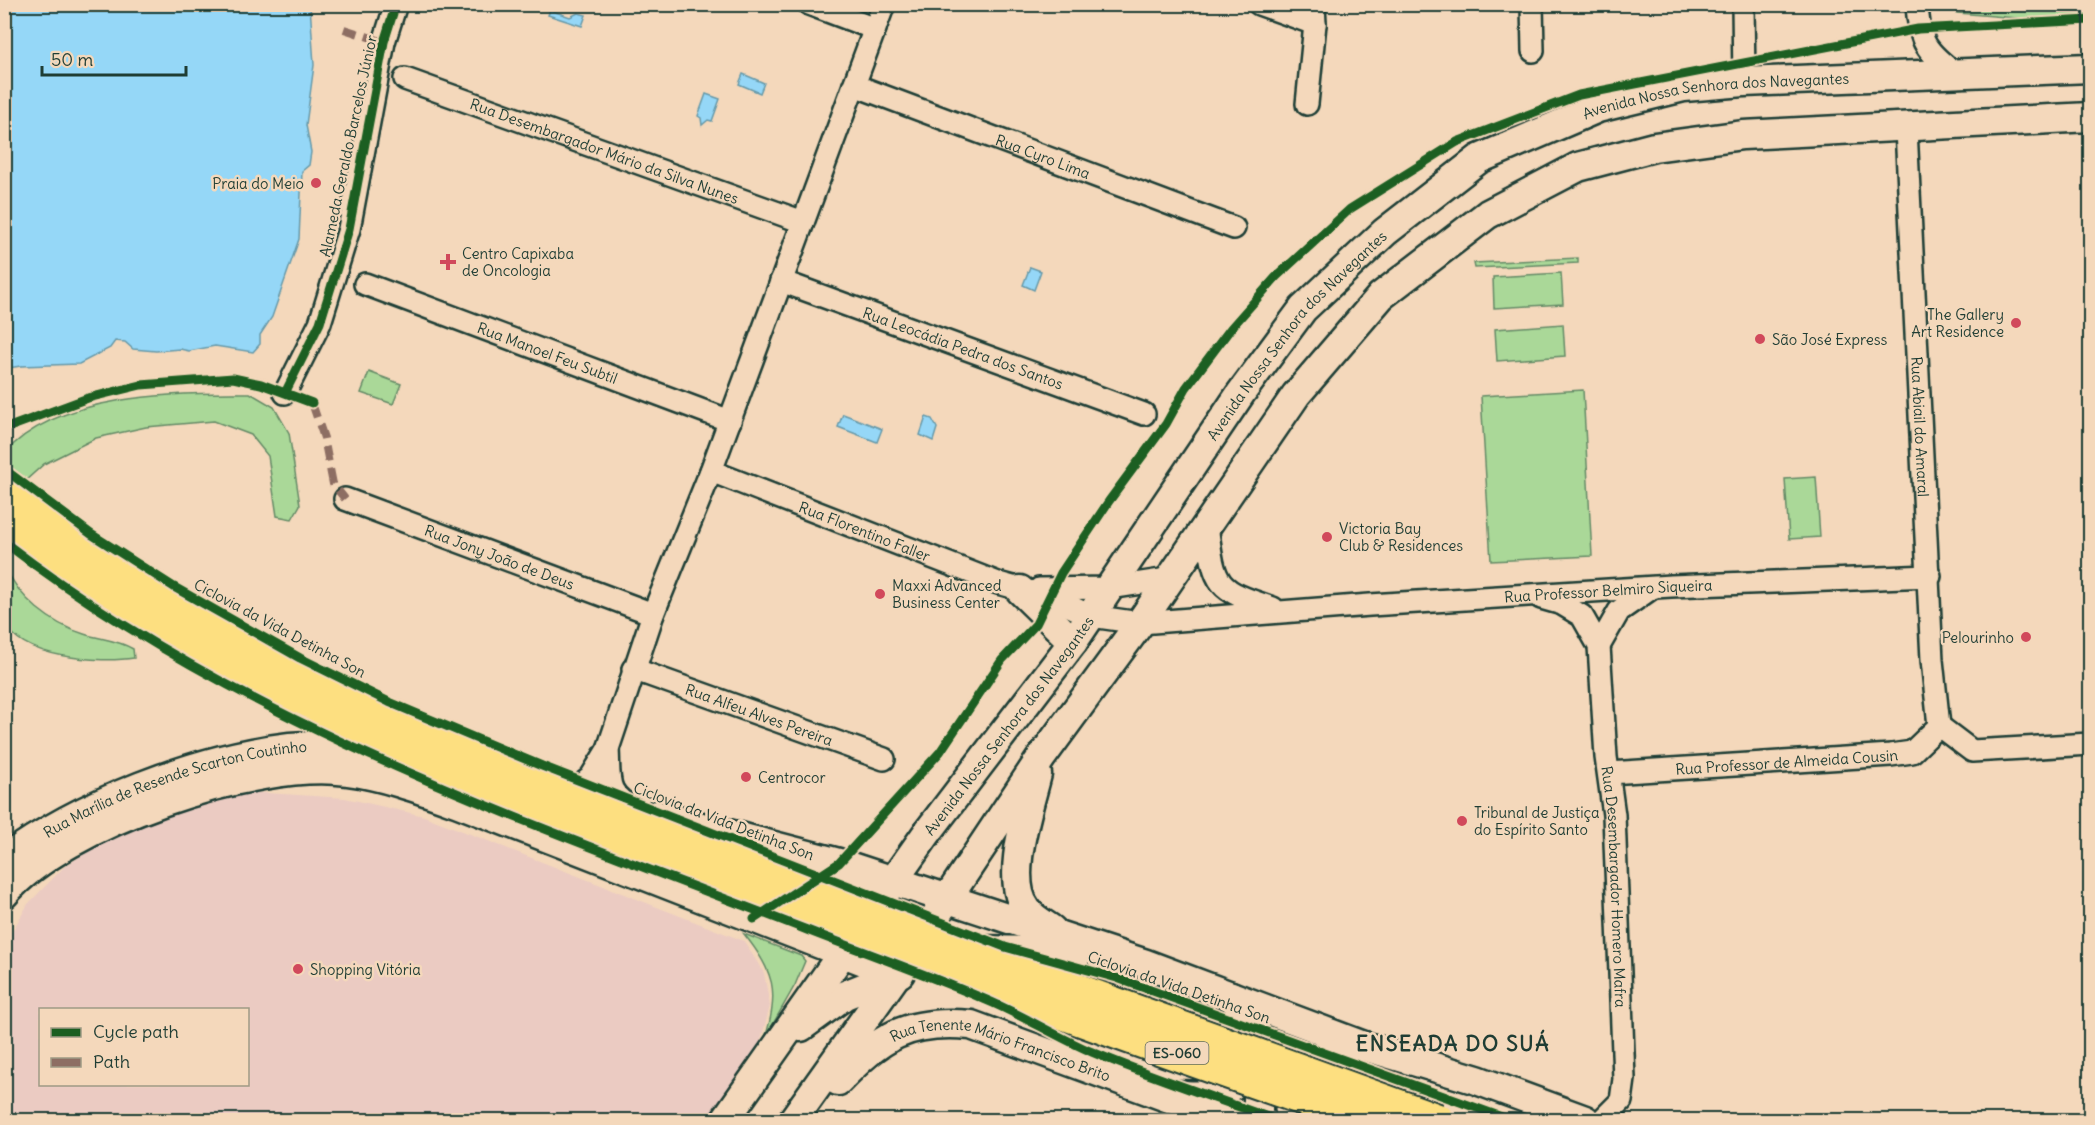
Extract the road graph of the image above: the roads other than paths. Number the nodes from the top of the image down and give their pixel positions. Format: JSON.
{"nodes":[{"id":1,"x":396,"y":4,"type":"edge"},
{"id":2,"x":809,"y":4,"type":"edge"},
{"id":3,"x":884,"y":4,"type":"edge"},
{"id":4,"x":1259,"y":4,"type":"edge"},
{"id":5,"x":1532,"y":4,"type":"edge"},
{"id":6,"x":1743,"y":4,"type":"edge"},
{"id":7,"x":1917,"y":4,"type":"edge"},
{"id":8,"x":1315,"y":14,"type":"edge"},
{"id":9,"x":875,"y":29,"type":"junction"},
{"id":10,"x":1533,"y":51,"type":"dead end"},
{"id":11,"x":2091,"y":68,"type":"edge"},
{"id":12,"x":1956,"y":74,"type":"junction"},
{"id":13,"x":405,"y":79,"type":"dead end"},
{"id":14,"x":1744,"y":82,"type":"junction"},
{"id":15,"x":854,"y":85,"type":"junction"},
{"id":16,"x":1307,"y":104,"type":"dead end"},
{"id":17,"x":2091,"y":117,"type":"edge"},
{"id":18,"x":1906,"y":129,"type":"junction"},
{"id":19,"x":803,"y":222,"type":"junction"},
{"id":20,"x":1234,"y":228,"type":"dead end"},
{"id":21,"x":781,"y":281,"type":"junction"},
{"id":22,"x":365,"y":284,"type":"dead end"},
{"id":23,"x":285,"y":393,"type":"dead end"},
{"id":24,"x":1144,"y":414,"type":"dead end"},
{"id":25,"x":730,"y":421,"type":"junction"},
{"id":26,"x":711,"y":471,"type":"junction"},
{"id":27,"x":4,"y":489,"type":"edge"},
{"id":28,"x":345,"y":498,"type":"dead end"},
{"id":29,"x":4,"y":524,"type":"edge"},
{"id":30,"x":1207,"y":525,"type":"junction"},
{"id":31,"x":1930,"y":576,"type":"junction"},
{"id":32,"x":1168,"y":579,"type":"junction"},
{"id":33,"x":1652,"y":587,"type":"junction"},
{"id":34,"x":1109,"y":588,"type":"junction"},
{"id":35,"x":1020,"y":590,"type":"junction"},
{"id":36,"x":1532,"y":596,"type":"junction"},
{"id":37,"x":1286,"y":611,"type":"junction"},
{"id":38,"x":653,"y":614,"type":"junction"},
{"id":39,"x":1091,"y":616,"type":"junction"},
{"id":40,"x":1140,"y":623,"type":"junction"},
{"id":41,"x":1073,"y":642,"type":"junction"},
{"id":42,"x":1599,"y":646,"type":"junction"},
{"id":43,"x":633,"y":669,"type":"junction"},
{"id":44,"x":1939,"y":726,"type":"junction"},
{"id":45,"x":2091,"y":744,"type":"edge"},
{"id":46,"x":608,"y":749,"type":"junction"},
{"id":47,"x":1041,"y":758,"type":"junction"},
{"id":48,"x":884,"y":759,"type":"dead end"},
{"id":49,"x":1609,"y":773,"type":"junction"},
{"id":50,"x":556,"y":788,"type":"junction"},
{"id":51,"x":636,"y":810,"type":"junction"},
{"id":52,"x":927,"y":834,"type":"junction"},
{"id":53,"x":4,"y":860,"type":"edge"},
{"id":54,"x":862,"y":871,"type":"junction"},
{"id":55,"x":893,"y":882,"type":"junction"},
{"id":56,"x":4,"y":894,"type":"edge"},
{"id":57,"x":945,"y":900,"type":"junction"},
{"id":58,"x":1063,"y":939,"type":"junction"},
{"id":59,"x":844,"y":955,"type":"junction"},
{"id":60,"x":1146,"y":964,"type":"junction"},
{"id":61,"x":897,"y":974,"type":"junction"},
{"id":62,"x":1230,"y":996,"type":"junction"},
{"id":63,"x":777,"y":1045,"type":"junction"},
{"id":64,"x":1364,"y":1046,"type":"junction"},
{"id":65,"x":1258,"y":1050,"type":"junction"},
{"id":66,"x":1161,"y":1094,"type":"junction"},
{"id":67,"x":725,"y":1120,"type":"edge"},
{"id":68,"x":793,"y":1120,"type":"edge"},
{"id":69,"x":798,"y":1120,"type":"edge"},
{"id":70,"x":1229,"y":1120,"type":"edge"},
{"id":71,"x":1258,"y":1120,"type":"edge"},
{"id":72,"x":1292,"y":1120,"type":"edge"},
{"id":73,"x":1363,"y":1120,"type":"edge"},
{"id":74,"x":1438,"y":1120,"type":"edge"},
{"id":75,"x":1585,"y":1120,"type":"edge"},
{"id":76,"x":1602,"y":1120,"type":"edge"}],
"edges":[{"from":1,"to":23,"type":"street","name":"Alameda Geraldo Barcelos Júnior"},
{"from":2,"to":9,"type":"street"},
{"from":3,"to":9,"type":"street"},
{"from":4,"to":8,"type":"street"},
{"from":5,"to":10,"type":"street"},
{"from":6,"to":14,"type":"street"},
{"from":7,"to":12,"type":"street"},
{"from":8,"to":16,"type":"street"},
{"from":9,"to":15,"type":"street"},
{"from":11,"to":12,"type":"main road","name":"Avenida Nossa Senhora dos Navegantes"},
{"from":12,"to":14,"type":"main road","name":"Avenida Nossa Senhora dos Navegantes"},
{"from":13,"to":19,"type":"street","name":"Rua Desembargador Mário da Silva Nunes"},
{"from":14,"to":34,"type":"main road","name":"Avenida Nossa Senhora dos Navegantes"},
{"from":15,"to":19,"type":"street"},
{"from":15,"to":20,"type":"street","name":"Rua Cyro Lima"},
{"from":17,"to":18,"type":"main road"},
{"from":18,"to":30,"type":"main road"},
{"from":18,"to":31,"type":"street","name":"Rua Abiail do Amaral"},
{"from":19,"to":21,"type":"street"},
{"from":21,"to":24,"type":"street","name":"Rua Leocádia Pedra dos Santos"},
{"from":21,"to":25,"type":"street"},
{"from":22,"to":25,"type":"street","name":"Rua Manoel Feu Subtil"},
{"from":25,"to":26,"type":"street"},
{"from":26,"to":35,"type":"street","name":"Rua Florentino Faller"},
{"from":26,"to":38,"type":"street"},
{"from":27,"to":65,"type":"main road","number":"ES-060","bridge":true},
{"from":28,"to":38,"type":"street","name":"Rua Jony João de Deus"},
{"from":29,"to":73,"type":"main road","number":"ES-060","bridge":true},
{"from":30,"to":32,"type":"main road"},
{"from":30,"to":37,"type":"street","name":"Rua Professor Belmiro Siqueira"},
{"from":31,"to":33,"type":"street","name":"Rua Professor Belmiro Siqueira"},
{"from":31,"to":44,"type":"street","name":"Rua Abiail do Amaral"},
{"from":32,"to":34,"type":"street","name":"Rua Florentino Faller"},
{"from":32,"to":40,"type":"main road"},
{"from":33,"to":36,"type":"street","name":"Rua Professor Belmiro Siqueira"},
{"from":33,"to":42,"type":"street"},
{"from":34,"to":35,"type":"street","name":"Rua Florentino Faller"},
{"from":34,"to":39,"type":"main road","name":"Avenida Nossa Senhora dos Navegantes"},
{"from":35,"to":39,"type":"street","name":"Rua Florentino Faller"},
{"from":35,"to":41,"type":"main road"},
{"from":36,"to":37,"type":"street","name":"Rua Professor Belmiro Siqueira"},
{"from":36,"to":42,"type":"street","name":"Rua Desembargador Homero Mafra"},
{"from":37,"to":40,"type":"street","name":"Rua Professor Belmiro Siqueira"},
{"from":38,"to":43,"type":"street"},
{"from":39,"to":40,"type":"street","name":"Rua Florentino Faller"},
{"from":39,"to":41,"type":"main road","name":"Avenida Nossa Senhora dos Navegantes"},
{"from":40,"to":47,"type":"main road"},
{"from":41,"to":52,"type":"main road","name":"Avenida Nossa Senhora dos Navegantes"},
{"from":42,"to":49,"type":"street","name":"Rua Desembargador Homero Mafra"},
{"from":43,"to":46,"type":"street"},
{"from":43,"to":48,"type":"street","name":"Rua Alfeu Alves Pereira"},
{"from":44,"to":45,"type":"street"},
{"from":44,"to":49,"type":"street","name":"Rua Professor de Almeida Cousin"},
{"from":46,"to":50,"type":"street"},
{"from":46,"to":51,"type":"street"},
{"from":47,"to":57,"type":"main road"},
{"from":47,"to":58,"type":"main road"},
{"from":49,"to":76,"type":"street","name":"Rua Desembargador Homero Mafra"},
{"from":50,"to":51,"type":"main road","name":"Rua Marília de Resende Scarton Coutinho"},
{"from":50,"to":53,"type":"main road","name":"Rua Marília de Resende Scarton Coutinho"},
{"from":51,"to":54,"type":"main road","name":"Rua Marília de Resende Scarton Coutinho"},
{"from":52,"to":54,"type":"main road"},
{"from":52,"to":55,"type":"main road","name":"Avenida Nossa Senhora dos Navegantes"},
{"from":54,"to":55,"type":"main road","name":"Rua Marília de Resende Scarton Coutinho"},
{"from":55,"to":57,"type":"main road","name":"Rua Marília de Resende Scarton Coutinho"},
{"from":55,"to":59,"type":"main road","name":"Avenida Nossa Senhora dos Navegantes"},
{"from":56,"to":59,"type":"main road","name":"Rua Marília de Resende Scarton Coutinho"},
{"from":57,"to":58,"type":"main road","name":"Rua Marília de Resende Scarton Coutinho"},
{"from":57,"to":61,"type":"main road"},
{"from":58,"to":60,"type":"main road","name":"Rua Marília de Resende Scarton Coutinho"},
{"from":59,"to":61,"type":"main road","name":"Rua Marília de Resende Scarton Coutinho"},
{"from":59,"to":63,"type":"main road","name":"Avenida Nossa Senhora dos Navegantes"},
{"from":60,"to":61,"type":"main road"},
{"from":60,"to":62,"type":"main road"},
{"from":61,"to":63,"type":"main road"},
{"from":61,"to":68,"type":"main road"},
{"from":62,"to":64,"type":"main road"},
{"from":62,"to":65,"type":"main road"},
{"from":63,"to":67,"type":"main road","name":"Avenida Nossa Senhora dos Navegantes"},
{"from":64,"to":72,"type":"main road"},
{"from":64,"to":75,"type":"main road"},
{"from":65,"to":66,"type":"main road"},
{"from":65,"to":71,"type":"main road"},
{"from":65,"to":74,"type":"main road","number":"ES-060","bridge":true},
{"from":66,"to":69,"type":"main road","name":"Rua Tenente Mário Francisco Brito"},
{"from":66,"to":70,"type":"main road","name":"Rua Tenente Mário Francisco Brito"}]}
